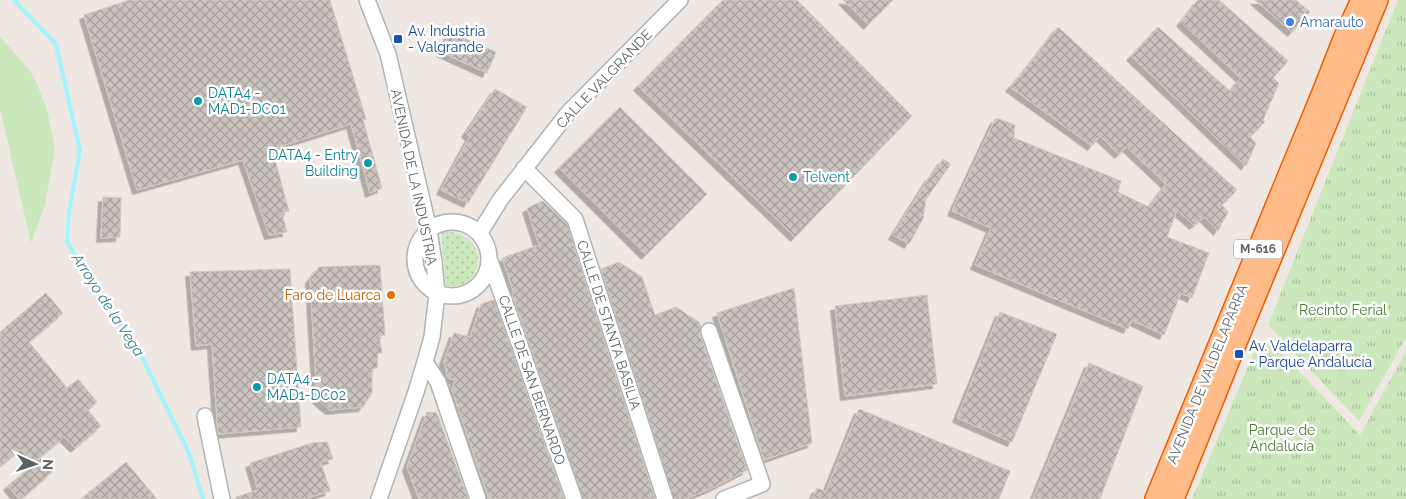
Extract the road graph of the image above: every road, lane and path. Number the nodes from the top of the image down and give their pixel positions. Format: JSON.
{"nodes":[{"id":1,"x":367,"y":0,"type":"edge"},
{"id":2,"x":680,"y":0,"type":"edge"},
{"id":3,"x":1362,"y":0,"type":"edge"},
{"id":4,"x":1377,"y":0,"type":"edge"},
{"id":5,"x":1309,"y":126,"type":"junction"},
{"id":6,"x":1286,"y":144,"type":"dead end"},
{"id":7,"x":524,"y":168,"type":"junction"},
{"id":8,"x":428,"y":230,"type":"junction"},
{"id":9,"x":479,"y":234,"type":"junction"},
{"id":10,"x":490,"y":261,"type":"junction"},
{"id":11,"x":437,"y":294,"type":"junction"},
{"id":12,"x":709,"y":332,"type":"dead end"},
{"id":13,"x":425,"y":362,"type":"junction"},
{"id":14,"x":205,"y":416,"type":"dead end"},
{"id":15,"x":222,"y":499,"type":"edge"},
{"id":16,"x":379,"y":499,"type":"edge"},
{"id":17,"x":478,"y":499,"type":"edge"},
{"id":18,"x":574,"y":499,"type":"edge"},
{"id":19,"x":665,"y":499,"type":"edge"},
{"id":20,"x":724,"y":499,"type":"edge"},
{"id":21,"x":1156,"y":499,"type":"edge"},
{"id":22,"x":1173,"y":499,"type":"edge"}],
"edges":[{"from":1,"to":8,"type":"street","name":"AVENIDA DE LA INDUSTRIA"},
{"from":2,"to":7,"type":"street","name":"CALLE VALGRANDE"},
{"from":3,"to":5,"type":"highway","name":"AVENIDA DE VALDELAPARRA","number":"M-616"},
{"from":4,"to":22,"type":"highway","name":"AVENIDA DE VALDELAPARRA","number":"M-616"},
{"from":5,"to":6,"type":"highway"},
{"from":5,"to":21,"type":"highway","name":"AVENIDA DE VALDELAPARRA","number":"M-616"},
{"from":7,"to":9,"type":"street","name":"CALLE VALGRANDE"},
{"from":7,"to":19,"type":"street","name":"CALLE DE STANTA BASILIA"},
{"from":8,"to":9,"type":"street"},
{"from":8,"to":11,"type":"street","name":"AVENIDA DE LA INDUSTRIA"},
{"from":9,"to":10,"type":"street"},
{"from":10,"to":11,"type":"street"},
{"from":10,"to":18,"type":"street","name":"CALLE DE SAN BERNARDO"},
{"from":11,"to":13,"type":"street","name":"AVENIDA DE LA INDUSTRIA"},
{"from":12,"to":20,"type":"street"},
{"from":13,"to":16,"type":"street","name":"AVENIDA DE LA INDUSTRIA"},
{"from":13,"to":17,"type":"street"},
{"from":14,"to":15,"type":"street"}]}
